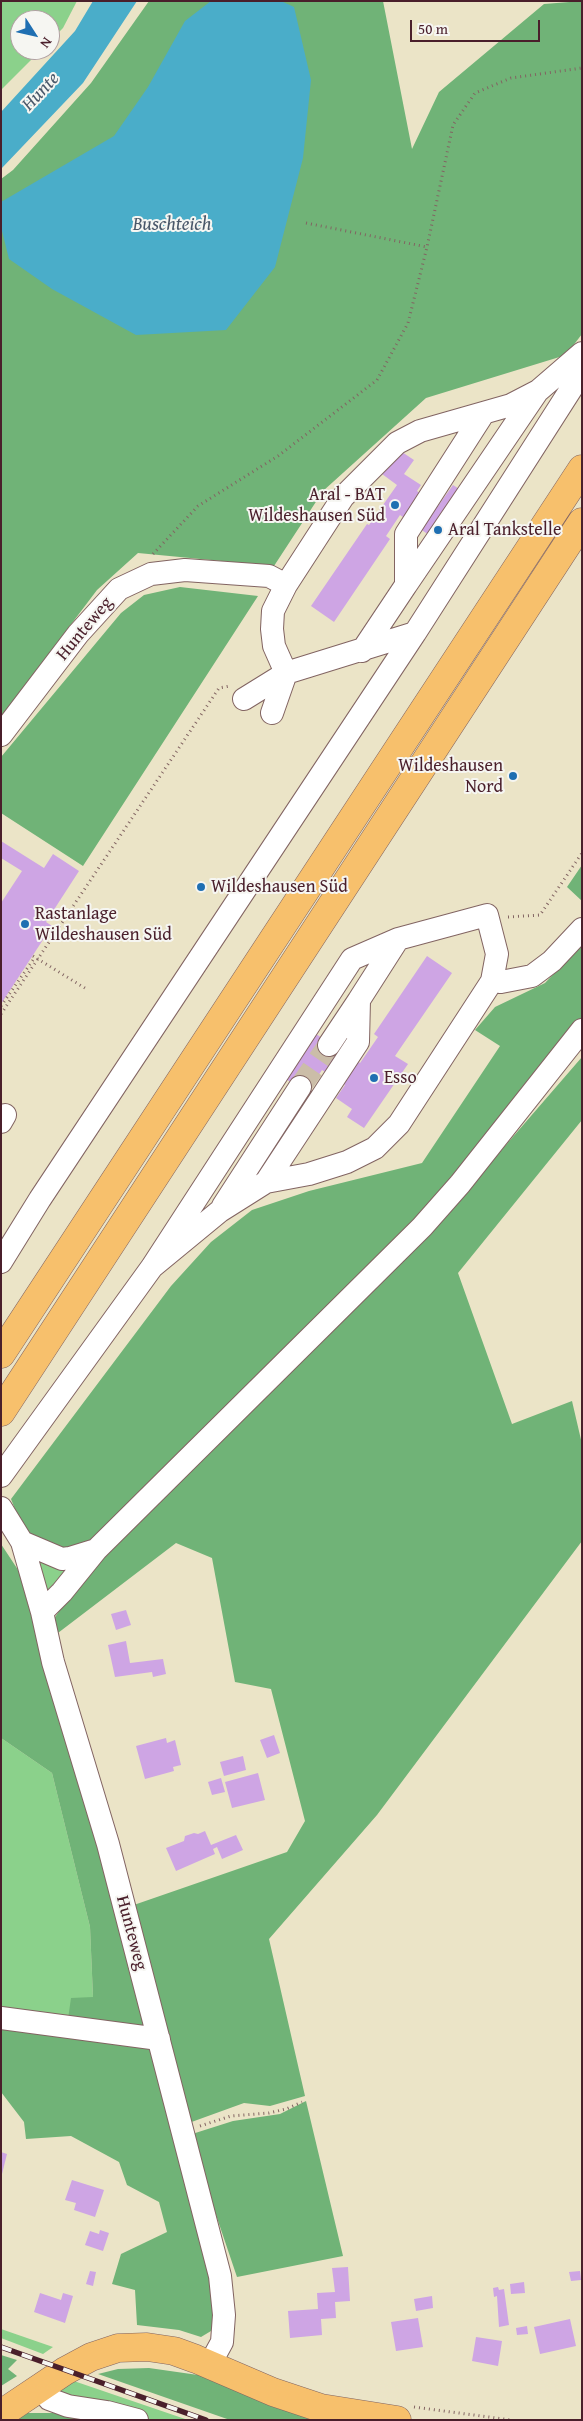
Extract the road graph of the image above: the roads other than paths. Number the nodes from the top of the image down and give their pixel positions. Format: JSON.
{"nodes":[{"id":1,"x":582,"y":353,"type":"edge"},
{"id":2,"x":582,"y":372,"type":"edge"},
{"id":3,"x":538,"y":391,"type":"junction"},
{"id":4,"x":483,"y":414,"type":"junction"},
{"id":5,"x":582,"y":469,"type":"edge"},
{"id":6,"x":582,"y":522,"type":"edge"},
{"id":7,"x":286,"y":585,"type":"junction"},
{"id":8,"x":406,"y":586,"type":"junction"},
{"id":9,"x":415,"y":632,"type":"junction"},
{"id":10,"x":362,"y":651,"type":"junction"},
{"id":11,"x":286,"y":674,"type":"junction"},
{"id":12,"x":240,"y":692,"type":"road end"},
{"id":13,"x":272,"y":713,"type":"dead end"},
{"id":14,"x":1,"y":734,"type":"edge"},
{"id":15,"x":582,"y":929,"type":"edge"},
{"id":16,"x":398,"y":939,"type":"junction"},
{"id":17,"x":492,"y":981,"type":"junction"},
{"id":18,"x":359,"y":1000,"type":"junction"},
{"id":19,"x":582,"y":1030,"type":"edge"},
{"id":20,"x":329,"y":1045,"type":"tunnel mouth"},
{"id":21,"x":300,"y":1087,"type":"tunnel mouth"},
{"id":22,"x":266,"y":1182,"type":"junction"},
{"id":23,"x":220,"y":1211,"type":"junction"},
{"id":24,"x":1,"y":1262,"type":"edge"},
{"id":25,"x":152,"y":1267,"type":"junction"},
{"id":26,"x":1,"y":1354,"type":"edge"},
{"id":27,"x":1,"y":1412,"type":"edge"},
{"id":28,"x":1,"y":1476,"type":"edge"},
{"id":29,"x":12,"y":1525,"type":"edge"},
{"id":30,"x":96,"y":1550,"type":"junction"},
{"id":31,"x":42,"y":1612,"type":"junction"},
{"id":32,"x":1,"y":2018,"type":"edge"},
{"id":33,"x":159,"y":2039,"type":"junction"},
{"id":34,"x":210,"y":2364,"type":"junction"},
{"id":35,"x":41,"y":2387,"type":"junction"},
{"id":36,"x":1,"y":2414,"type":"edge"},
{"id":37,"x":137,"y":2420,"type":"edge"},
{"id":38,"x":397,"y":2420,"type":"edge"}],
"edges":[{"from":1,"to":3,"type":"street"},
{"from":2,"to":9,"type":"street"},
{"from":3,"to":4,"type":"street"},
{"from":3,"to":8,"type":"street"},
{"from":4,"to":7,"type":"street"},
{"from":4,"to":8,"type":"street"},
{"from":5,"to":26,"type":"main road"},
{"from":6,"to":27,"type":"main road"},
{"from":7,"to":11,"type":"street"},
{"from":7,"to":14,"type":"street","name":"Hunteweg"},
{"from":8,"to":10,"type":"street"},
{"from":9,"to":10,"type":"street"},
{"from":9,"to":24,"type":"street"},
{"from":10,"to":11,"type":"street"},
{"from":11,"to":12,"type":"street"},
{"from":11,"to":13,"type":"street"},
{"from":15,"to":17,"type":"street"},
{"from":16,"to":17,"type":"street"},
{"from":16,"to":18,"type":"street"},
{"from":16,"to":25,"type":"street"},
{"from":17,"to":22,"type":"street"},
{"from":18,"to":20,"type":"street"},
{"from":18,"to":22,"type":"street"},
{"from":19,"to":30,"type":"street"},
{"from":21,"to":23,"type":"street"},
{"from":22,"to":23,"type":"street"},
{"from":23,"to":25,"type":"street"},
{"from":25,"to":28,"type":"street"},
{"from":29,"to":30,"type":"street"},
{"from":29,"to":31,"type":"street","name":"Hunteweg"},
{"from":30,"to":31,"type":"street"},
{"from":31,"to":33,"type":"street","name":"Hunteweg"},
{"from":32,"to":33,"type":"street"},
{"from":33,"to":34,"type":"street","name":"Hunteweg"},
{"from":34,"to":35,"type":"main road"},
{"from":34,"to":38,"type":"main road"},
{"from":35,"to":36,"type":"main road"},
{"from":35,"to":37,"type":"street"}]}
